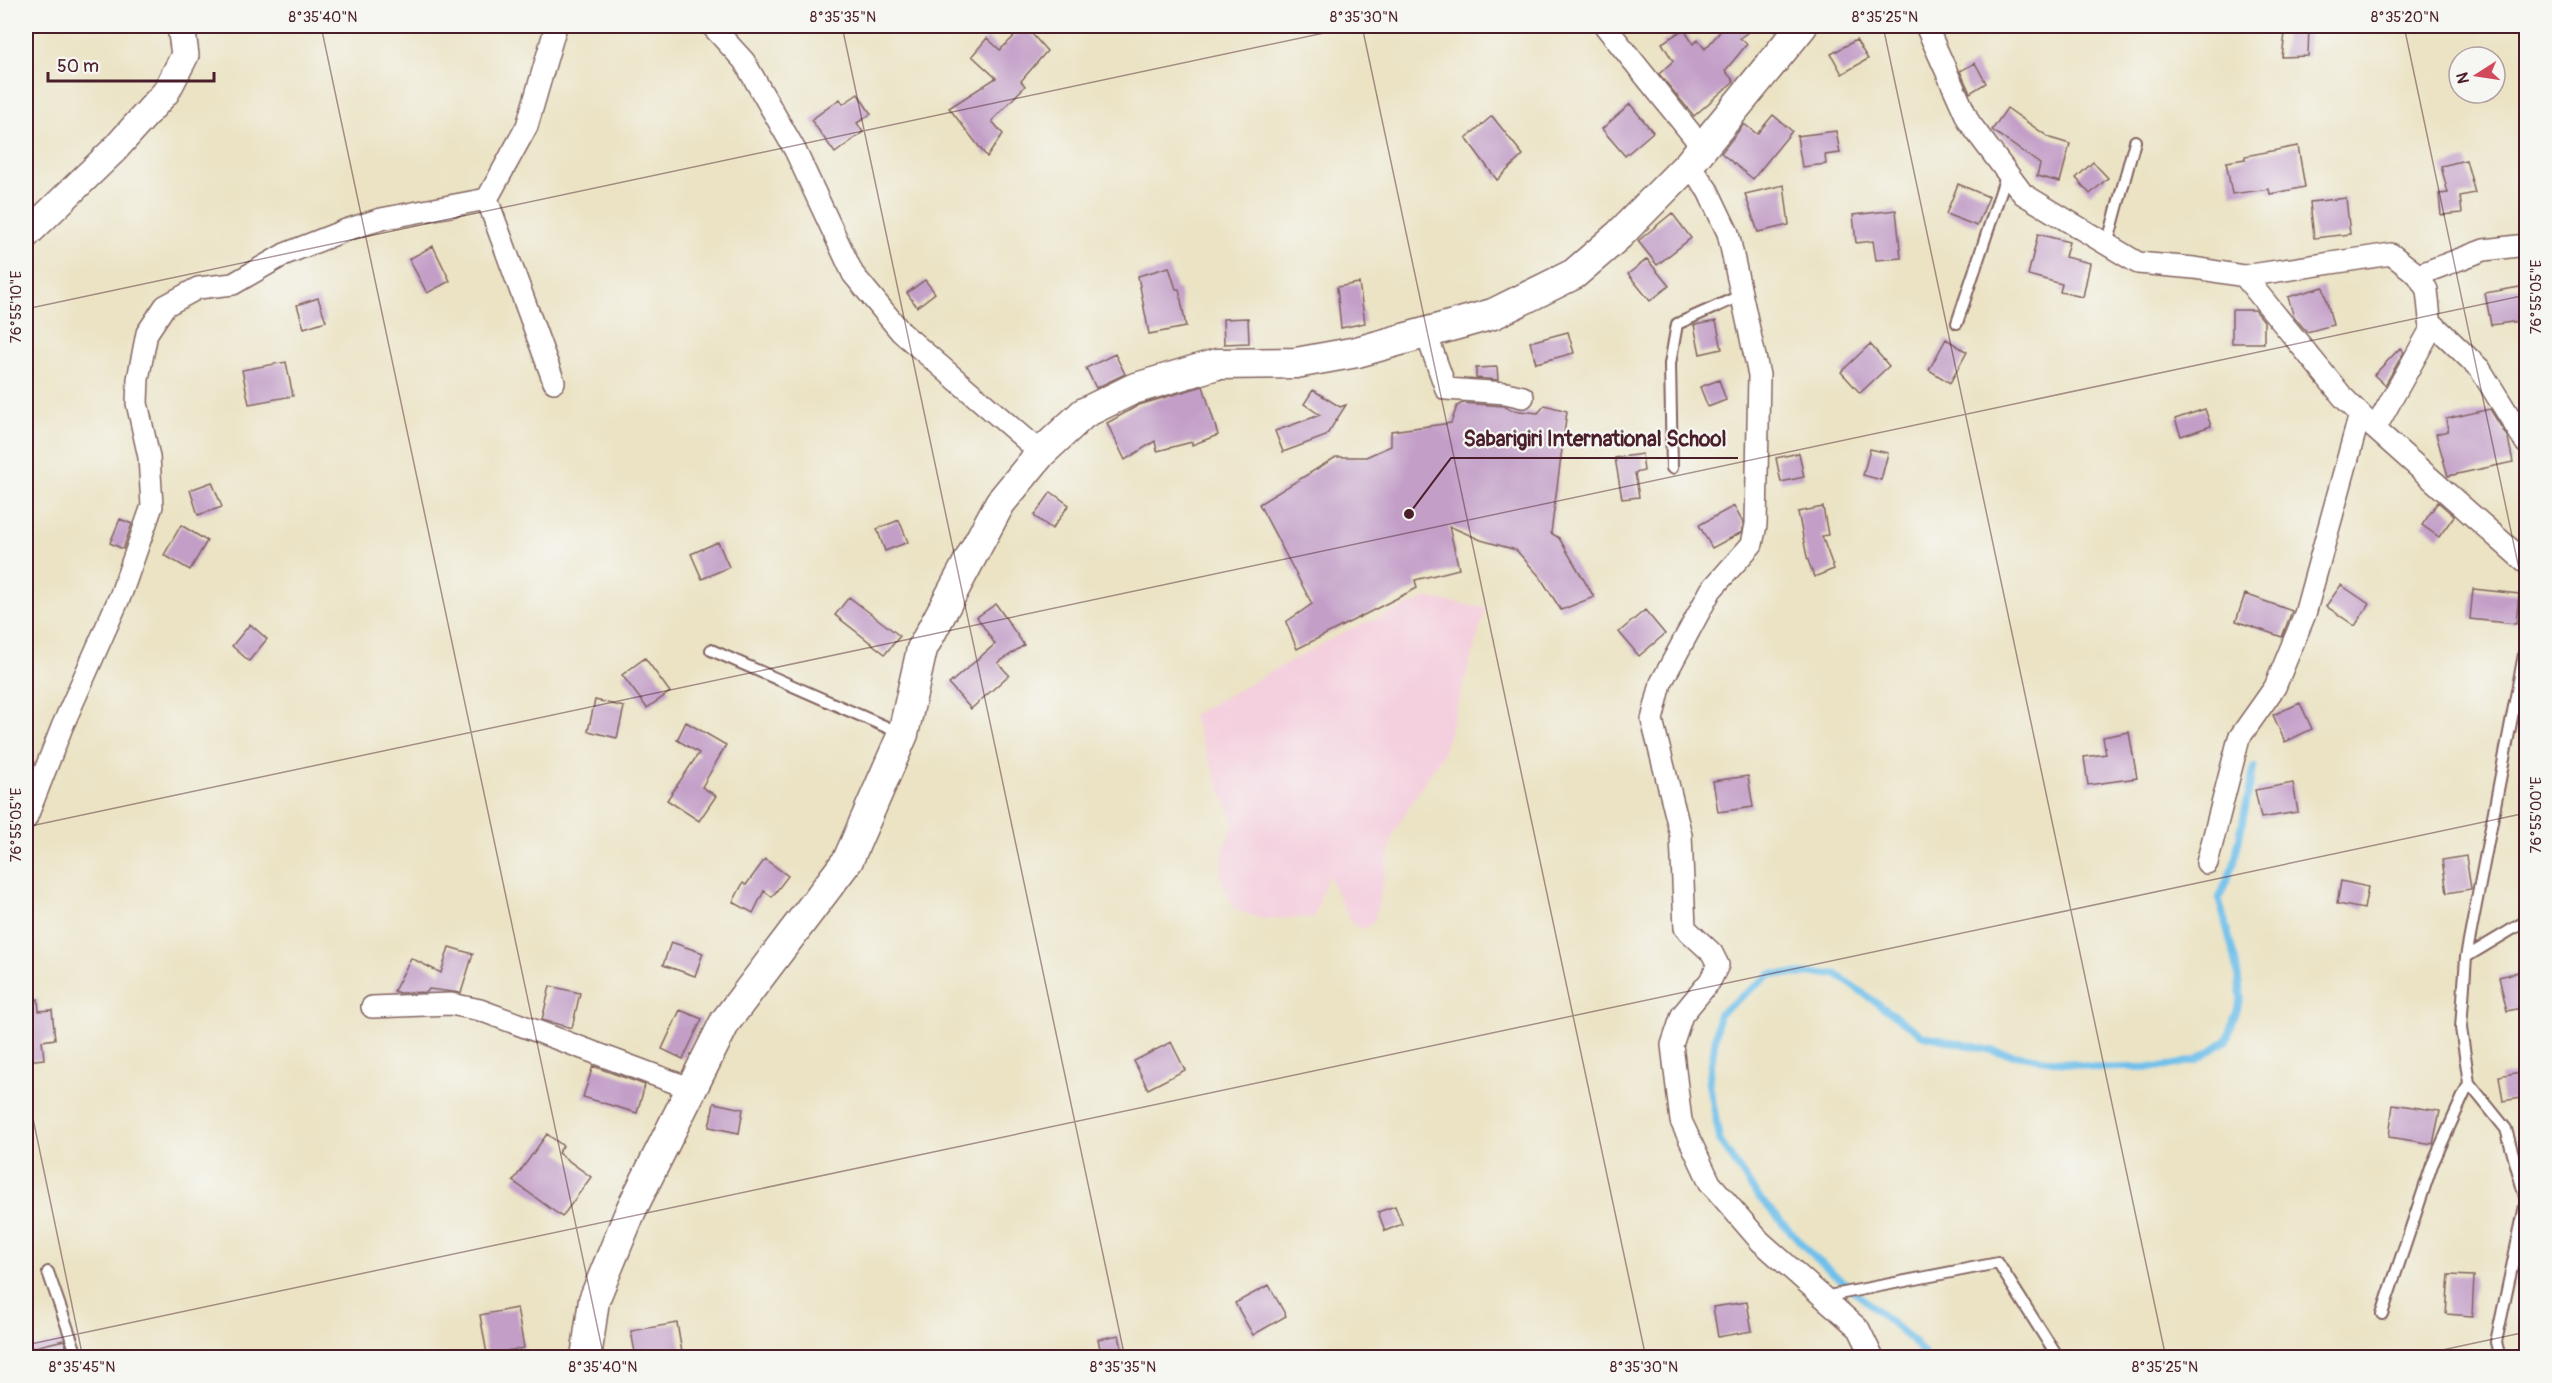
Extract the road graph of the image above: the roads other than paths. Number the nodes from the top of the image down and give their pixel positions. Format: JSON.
{"nodes":[{"id":1,"x":181,"y":26,"type":"edge"},
{"id":2,"x":556,"y":26,"type":"edge"},
{"id":3,"x":712,"y":26,"type":"edge"},
{"id":4,"x":1605,"y":26,"type":"edge"},
{"id":5,"x":1802,"y":26,"type":"edge"},
{"id":6,"x":1926,"y":26,"type":"edge"},
{"id":7,"x":2135,"y":141,"type":"dead end"},
{"id":8,"x":1696,"y":155,"type":"junction"},
{"id":9,"x":2007,"y":173,"type":"junction"},
{"id":10,"x":487,"y":199,"type":"junction"},
{"id":11,"x":26,"y":235,"type":"edge"},
{"id":12,"x":2107,"y":245,"type":"junction"},
{"id":13,"x":2526,"y":245,"type":"edge"},
{"id":14,"x":2418,"y":275,"type":"junction"},
{"id":15,"x":2244,"y":276,"type":"junction"},
{"id":16,"x":1742,"y":295,"type":"junction"},
{"id":17,"x":2430,"y":321,"type":"junction"},
{"id":18,"x":1957,"y":323,"type":"dead end"},
{"id":19,"x":1426,"y":333,"type":"junction"},
{"id":20,"x":554,"y":382,"type":"dead end"},
{"id":21,"x":1523,"y":397,"type":"dead end"},
{"id":22,"x":2368,"y":422,"type":"junction"},
{"id":23,"x":2526,"y":443,"type":"edge"},
{"id":24,"x":1041,"y":453,"type":"junction"},
{"id":25,"x":1672,"y":468,"type":"dead end"},
{"id":26,"x":2526,"y":563,"type":"edge"},
{"id":27,"x":2526,"y":644,"type":"edge"},
{"id":28,"x":711,"y":650,"type":"dead end"},
{"id":29,"x":903,"y":734,"type":"junction"},
{"id":30,"x":26,"y":819,"type":"edge"},
{"id":31,"x":2207,"y":863,"type":"dead end"},
{"id":32,"x":2526,"y":921,"type":"edge"},
{"id":33,"x":2466,"y":957,"type":"junction"},
{"id":34,"x":372,"y":1007,"type":"dead end"},
{"id":35,"x":2469,"y":1083,"type":"junction"},
{"id":36,"x":692,"y":1089,"type":"junction"},
{"id":37,"x":48,"y":1272,"type":"dead end"},
{"id":38,"x":1823,"y":1297,"type":"junction"},
{"id":39,"x":2382,"y":1314,"type":"dead end"},
{"id":40,"x":2055,"y":1353,"type":"dead end"},
{"id":41,"x":78,"y":1358,"type":"edge"},
{"id":42,"x":586,"y":1358,"type":"edge"},
{"id":43,"x":1874,"y":1358,"type":"edge"},
{"id":44,"x":2500,"y":1358,"type":"edge"}],
"edges":[{"from":1,"to":11,"type":"street"},
{"from":2,"to":10,"type":"street"},
{"from":3,"to":24,"type":"street"},
{"from":4,"to":8,"type":"street"},
{"from":5,"to":8,"type":"main road"},
{"from":6,"to":9,"type":"street"},
{"from":7,"to":12,"type":"lane"},
{"from":8,"to":16,"type":"street"},
{"from":8,"to":19,"type":"main road"},
{"from":9,"to":12,"type":"street"},
{"from":9,"to":18,"type":"lane"},
{"from":10,"to":20,"type":"street"},
{"from":10,"to":30,"type":"street"},
{"from":12,"to":15,"type":"street"},
{"from":13,"to":14,"type":"street"},
{"from":14,"to":15,"type":"street"},
{"from":14,"to":17,"type":"street"},
{"from":15,"to":22,"type":"street"},
{"from":16,"to":25,"type":"lane"},
{"from":16,"to":38,"type":"street"},
{"from":17,"to":22,"type":"street"},
{"from":17,"to":23,"type":"street"},
{"from":19,"to":21,"type":"street"},
{"from":19,"to":24,"type":"main road"},
{"from":22,"to":26,"type":"street"},
{"from":22,"to":31,"type":"street"},
{"from":24,"to":29,"type":"main road"},
{"from":27,"to":33,"type":"lane"},
{"from":28,"to":29,"type":"lane"},
{"from":29,"to":36,"type":"main road"},
{"from":32,"to":33,"type":"lane"},
{"from":33,"to":35,"type":"lane"},
{"from":34,"to":36,"type":"street"},
{"from":35,"to":39,"type":"lane"},
{"from":35,"to":44,"type":"lane"},
{"from":36,"to":42,"type":"main road"},
{"from":37,"to":41,"type":"lane"},
{"from":38,"to":40,"type":"lane"},
{"from":38,"to":43,"type":"street"}]}
